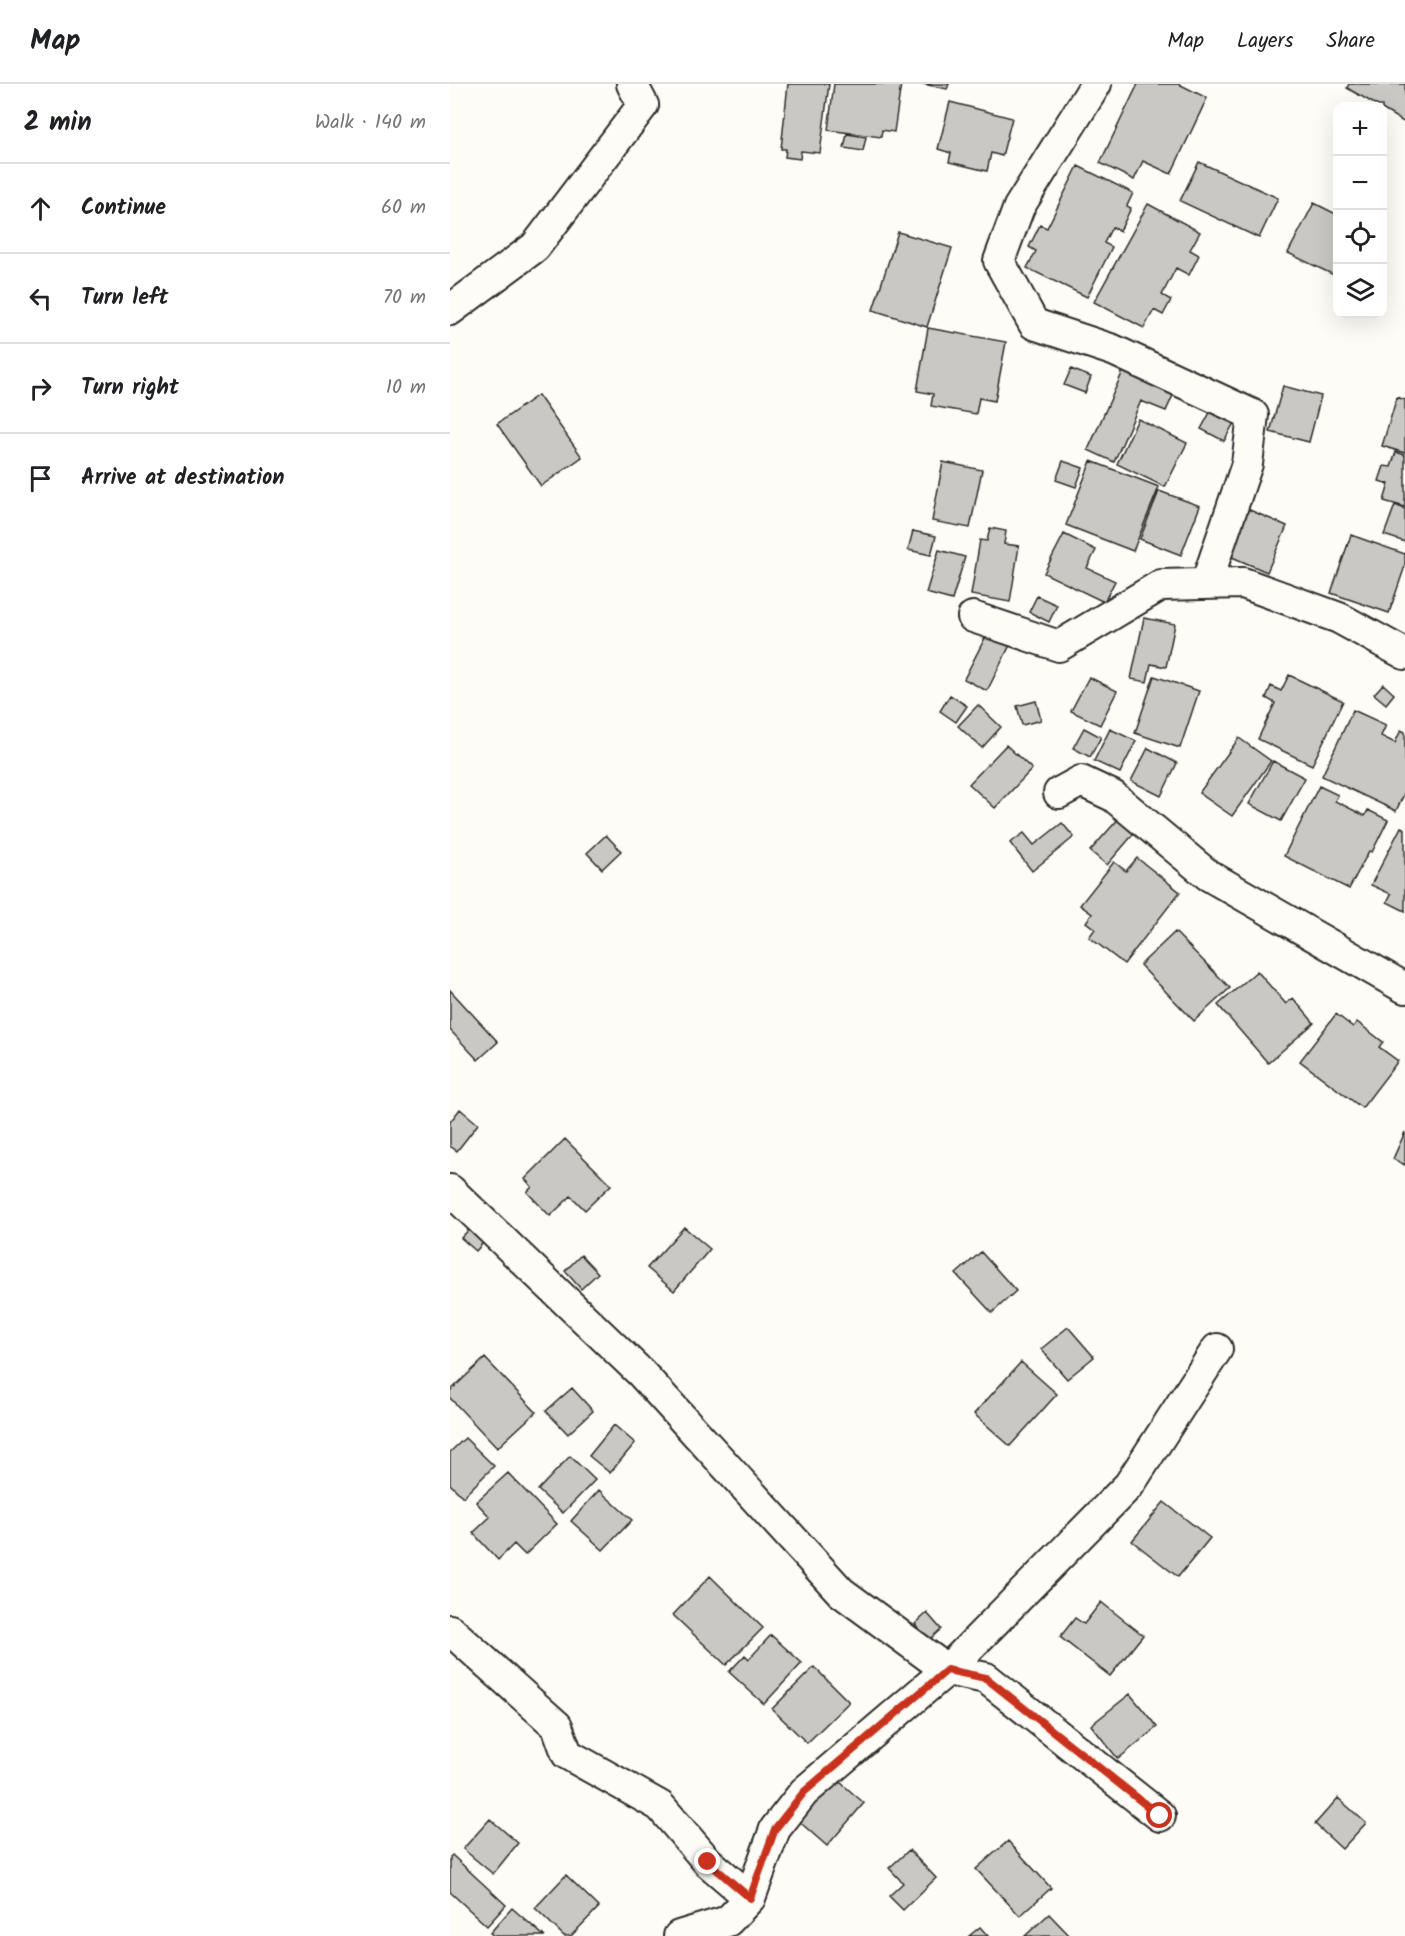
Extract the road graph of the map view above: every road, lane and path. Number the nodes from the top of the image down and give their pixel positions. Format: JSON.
{"nodes":[{"id":1,"x":632,"y":84,"type":"edge"},
{"id":2,"x":1096,"y":84,"type":"edge"},
{"id":3,"x":450,"y":310,"type":"edge"},
{"id":4,"x":1206,"y":584,"type":"junction"},
{"id":5,"x":973,"y":617,"type":"dead end"},
{"id":6,"x":1405,"y":654,"type":"edge"},
{"id":7,"x":1059,"y":793,"type":"dead end"},
{"id":8,"x":1405,"y":988,"type":"edge"},
{"id":9,"x":450,"y":1190,"type":"edge"},
{"id":10,"x":1217,"y":1349,"type":"dead end"},
{"id":11,"x":450,"y":1630,"type":"edge"},
{"id":12,"x":947,"y":1670,"type":"junction"},
{"id":13,"x":1160,"y":1816,"type":"dead end"},
{"id":14,"x":750,"y":1898,"type":"junction"},
{"id":15,"x":679,"y":1936,"type":"edge"}],
"edges":[{"from":1,"to":3,"type":"street"},
{"from":2,"to":4,"type":"street"},
{"from":4,"to":5,"type":"street"},
{"from":4,"to":6,"type":"street"},
{"from":7,"to":8,"type":"street"},
{"from":9,"to":12,"type":"street"},
{"from":10,"to":12,"type":"street"},
{"from":11,"to":14,"type":"street"},
{"from":12,"to":13,"type":"street"},
{"from":12,"to":14,"type":"street"},
{"from":14,"to":15,"type":"street"}]}
